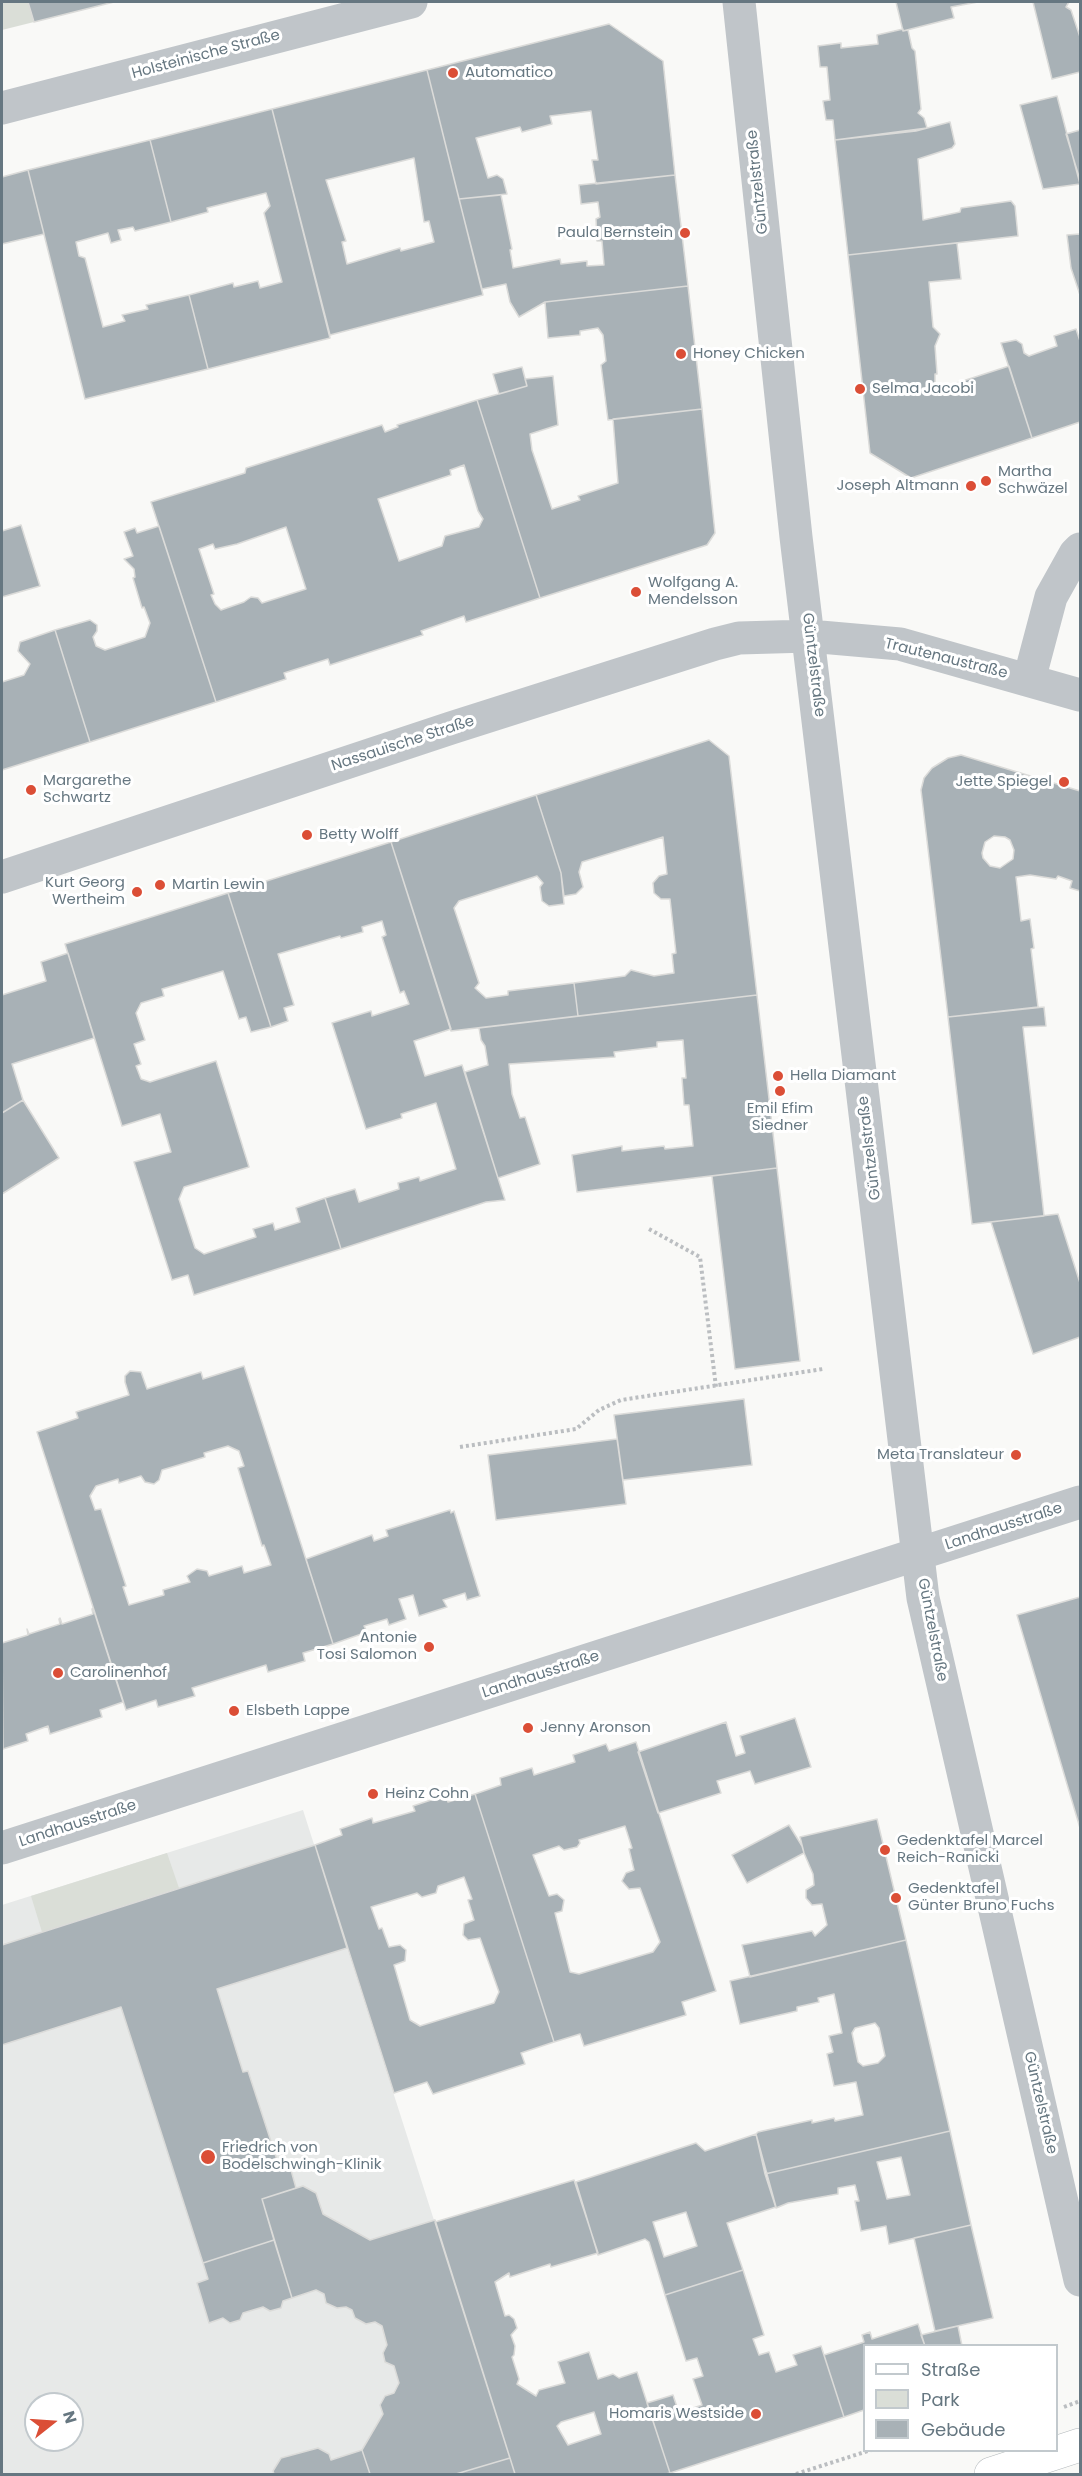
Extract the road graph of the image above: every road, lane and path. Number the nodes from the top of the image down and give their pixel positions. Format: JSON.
{"nodes":[{"id":1,"x":411,"y":2,"type":"edge"},
{"id":2,"x":739,"y":2,"type":"edge"},
{"id":3,"x":2,"y":108,"type":"edge"},
{"id":4,"x":1080,"y":549,"type":"edge"},
{"id":5,"x":809,"y":636,"type":"junction"},
{"id":6,"x":1029,"y":680,"type":"junction"},
{"id":7,"x":1080,"y":695,"type":"edge"},
{"id":8,"x":2,"y":877,"type":"edge"},
{"id":9,"x":649,"y":1229,"type":"dead end"},
{"id":10,"x":823,"y":1369,"type":"dead end"},
{"id":11,"x":716,"y":1387,"type":"junction"},
{"id":12,"x":460,"y":1447,"type":"dead end"},
{"id":13,"x":1080,"y":1502,"type":"edge"},
{"id":14,"x":918,"y":1554,"type":"junction"},
{"id":15,"x":2,"y":1848,"type":"edge"},
{"id":16,"x":1080,"y":2280,"type":"edge"},
{"id":17,"x":1080,"y":2402,"type":"edge"},
{"id":18,"x":1058,"y":2408,"type":"edge"},
{"id":19,"x":1080,"y":2445,"type":"edge"},
{"id":20,"x":868,"y":2452,"type":"edge"},
{"id":21,"x":796,"y":2475,"type":"edge"},
{"id":22,"x":991,"y":2475,"type":"edge"}],
"edges":[{"from":1,"to":3,"type":"street","name":"Holsteinische Straße"},
{"from":2,"to":5,"type":"street","name":"Güntzelstraße"},
{"from":4,"to":6,"type":"street"},
{"from":5,"to":6,"type":"street","name":"Trautenaustraße"},
{"from":5,"to":8,"type":"street","name":"Nassauische Straße"},
{"from":5,"to":14,"type":"street","name":"Güntzelstraße"},
{"from":6,"to":7,"type":"street","name":"Trautenaustraße"},
{"from":9,"to":11,"type":"path"},
{"from":10,"to":11,"type":"path"},
{"from":11,"to":12,"type":"path"},
{"from":13,"to":14,"type":"street","name":"Landhausstraße"},
{"from":14,"to":15,"type":"street","name":"Landhausstraße"},
{"from":14,"to":16,"type":"street","name":"Güntzelstraße"},
{"from":17,"to":18,"type":"path"},
{"from":19,"to":22,"type":"main road"},
{"from":20,"to":21,"type":"path"}]}
